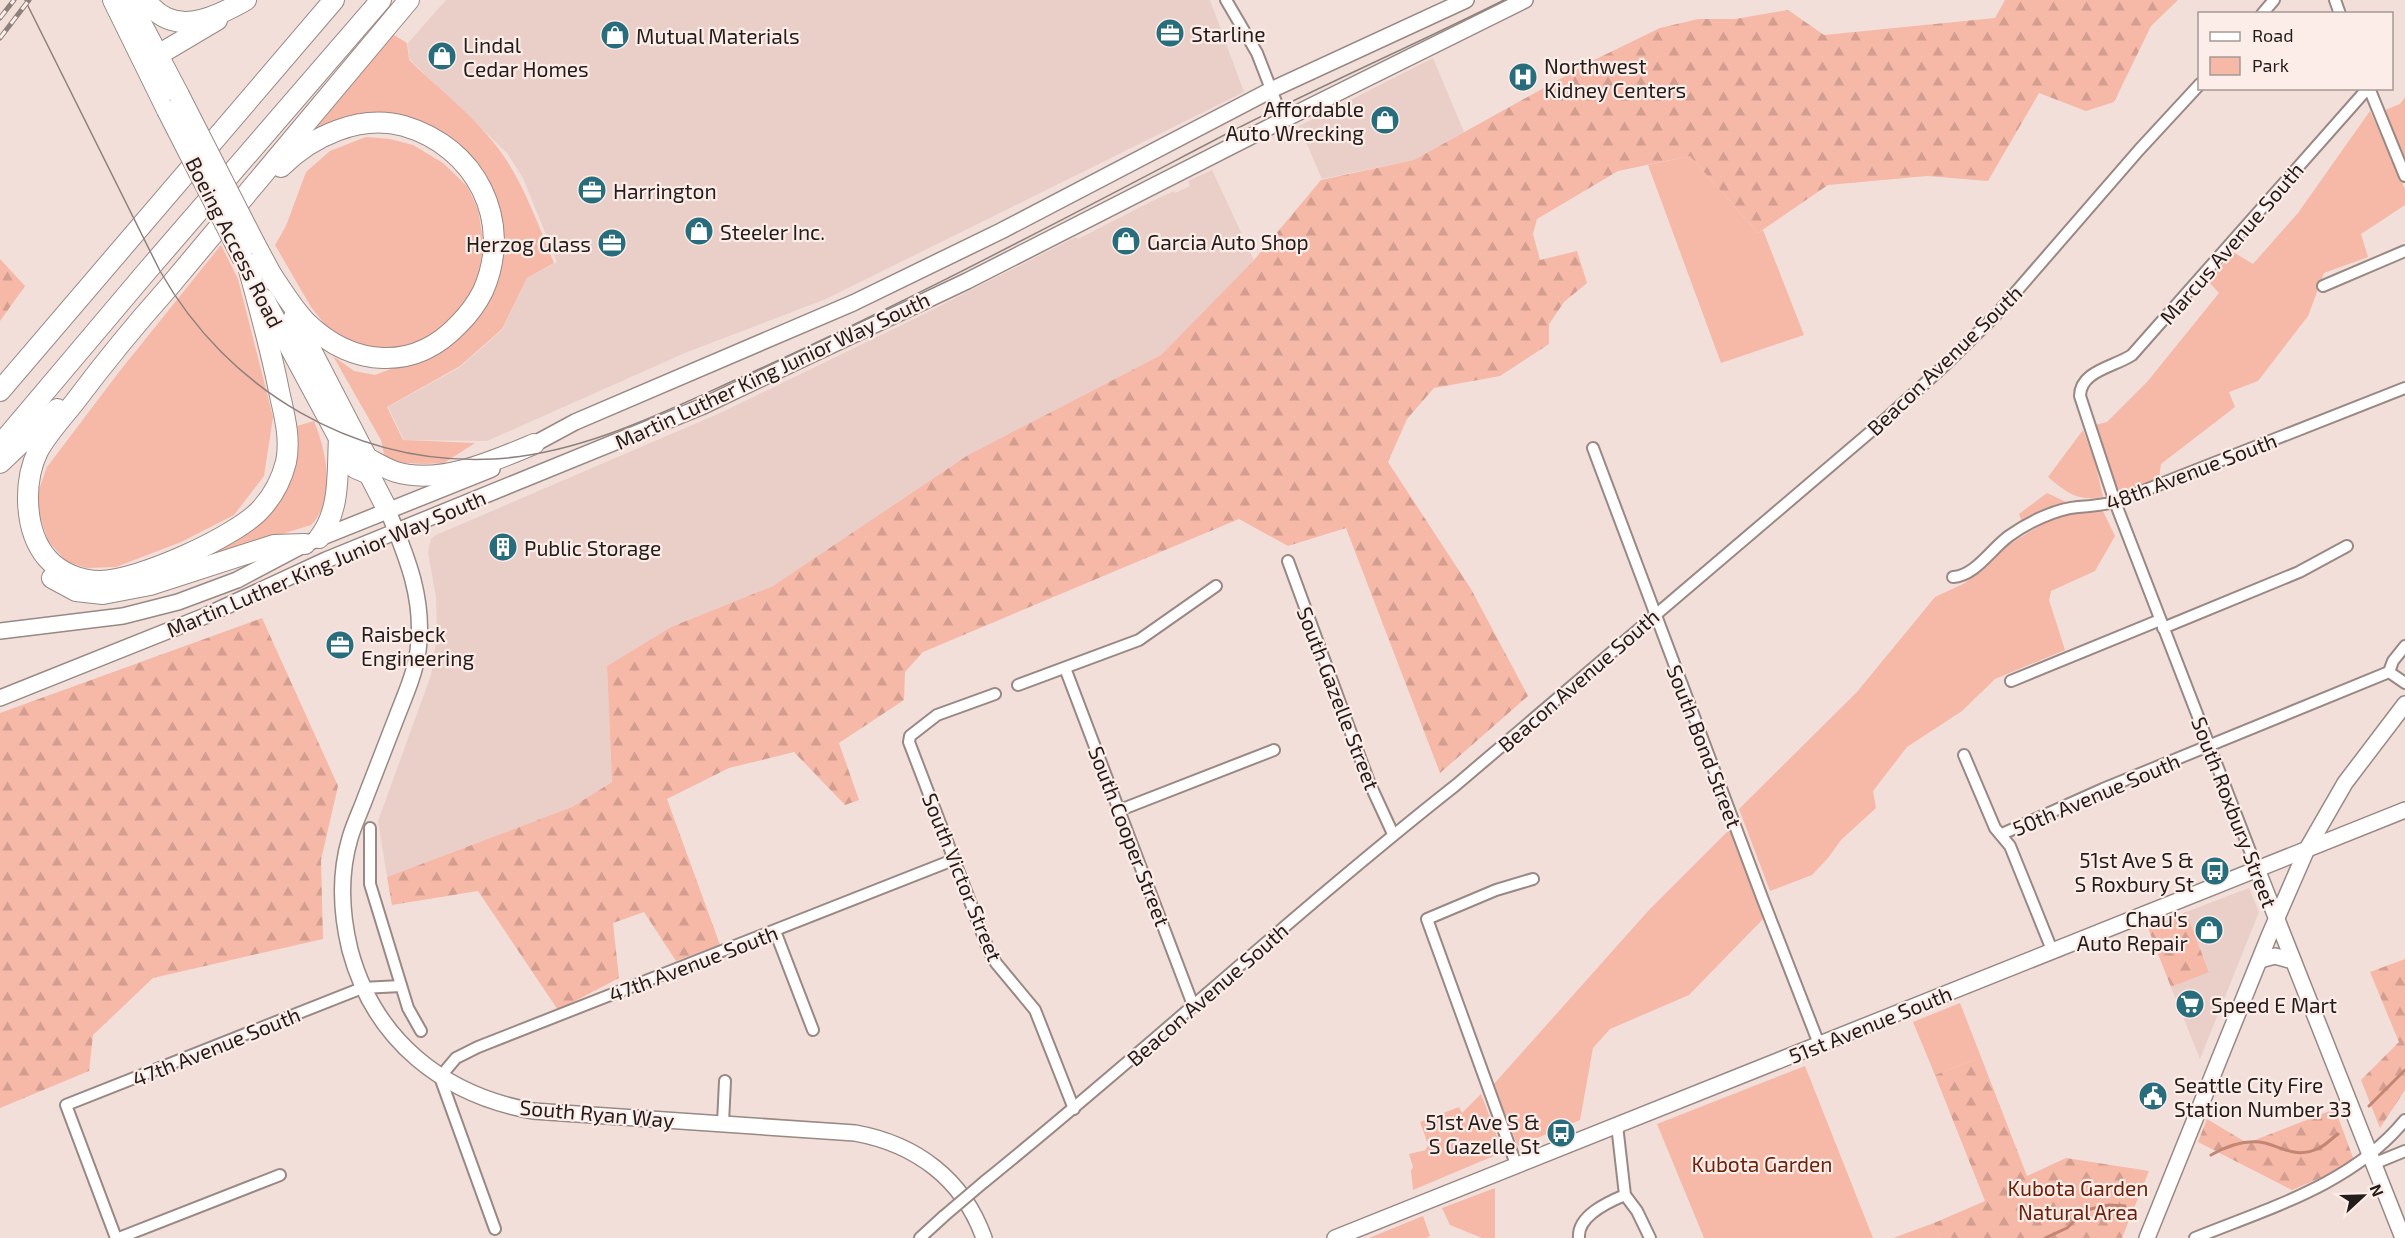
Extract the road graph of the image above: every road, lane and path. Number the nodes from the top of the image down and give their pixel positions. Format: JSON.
{"nodes":[{"id":1,"x":113,"y":0,"type":"edge"},
{"id":2,"x":129,"y":0,"type":"edge"},
{"id":3,"x":146,"y":0,"type":"edge"},
{"id":4,"x":334,"y":0,"type":"edge"},
{"id":5,"x":381,"y":0,"type":"edge"},
{"id":6,"x":409,"y":0,"type":"edge"},
{"id":7,"x":1226,"y":0,"type":"edge"},
{"id":8,"x":1466,"y":0,"type":"edge"},
{"id":9,"x":1525,"y":0,"type":"edge"},
{"id":10,"x":2274,"y":0,"type":"edge"},
{"id":11,"x":238,"y":4,"type":"edge"},
{"id":12,"x":2264,"y":12,"type":"edge"},
{"id":13,"x":158,"y":55,"type":"junction"},
{"id":14,"x":151,"y":77,"type":"junction"},
{"id":15,"x":2198,"y":85,"type":"edge"},
{"id":16,"x":1271,"y":90,"type":"junction"},
{"id":17,"x":2366,"y":90,"type":"edge"},
{"id":18,"x":2369,"y":90,"type":"edge"},
{"id":19,"x":173,"y":103,"type":"junction"},
{"id":20,"x":1283,"y":120,"type":"junction"},
{"id":21,"x":2405,"y":176,"type":"edge"},
{"id":22,"x":200,"y":249,"type":"junction"},
{"id":23,"x":2405,"y":251,"type":"edge"},
{"id":24,"x":249,"y":258,"type":"junction"},
{"id":25,"x":269,"y":272,"type":"junction"},
{"id":26,"x":2323,"y":286,"type":"dead end"},
{"id":27,"x":111,"y":355,"type":"junction"},
{"id":28,"x":2082,"y":382,"type":"joint"},
{"id":29,"x":2405,"y":388,"type":"edge"},
{"id":30,"x":0,"y":391,"type":"edge"},
{"id":31,"x":339,"y":438,"type":"junction"},
{"id":32,"x":534,"y":444,"type":"junction"},
{"id":33,"x":0,"y":445,"type":"edge"},
{"id":34,"x":1593,"y":447,"type":"dead end"},
{"id":35,"x":39,"y":449,"type":"junction"},
{"id":36,"x":0,"y":463,"type":"edge"},
{"id":37,"x":368,"y":466,"type":"junction"},
{"id":38,"x":2115,"y":502,"type":"junction"},
{"id":39,"x":388,"y":511,"type":"junction"},
{"id":40,"x":397,"y":533,"type":"junction"},
{"id":41,"x":312,"y":541,"type":"junction"},
{"id":42,"x":2347,"y":546,"type":"dead end"},
{"id":43,"x":1288,"y":561,"type":"dead end"},
{"id":44,"x":1953,"y":577,"type":"dead end"},
{"id":45,"x":1216,"y":586,"type":"dead end"},
{"id":46,"x":1655,"y":614,"type":"junction"},
{"id":47,"x":2162,"y":624,"type":"junction"},
{"id":48,"x":0,"y":631,"type":"edge"},
{"id":49,"x":2405,"y":646,"type":"edge"},
{"id":50,"x":1065,"y":668,"type":"junction"},
{"id":51,"x":2389,"y":672,"type":"junction"},
{"id":52,"x":2011,"y":681,"type":"dead end"},
{"id":53,"x":2405,"y":683,"type":"edge"},
{"id":54,"x":1018,"y":685,"type":"dead end"},
{"id":55,"x":995,"y":694,"type":"dead end"},
{"id":56,"x":0,"y":698,"type":"edge"},
{"id":57,"x":2405,"y":704,"type":"edge"},
{"id":58,"x":2210,"y":746,"type":"junction"},
{"id":59,"x":1274,"y":750,"type":"dead end"},
{"id":60,"x":1964,"y":755,"type":"dead end"},
{"id":61,"x":1120,"y":810,"type":"junction"},
{"id":62,"x":2405,"y":810,"type":"edge"},
{"id":63,"x":370,"y":828,"type":"dead end"},
{"id":64,"x":1393,"y":834,"type":"junction"},
{"id":65,"x":2002,"y":834,"type":"junction"},
{"id":66,"x":2307,"y":849,"type":"junction"},
{"id":67,"x":953,"y":860,"type":"junction"},
{"id":68,"x":2257,"y":869,"type":"junction"},
{"id":69,"x":1533,"y":879,"type":"dead end"},
{"id":70,"x":2276,"y":919,"type":"junction"},
{"id":71,"x":775,"y":931,"type":"junction"},
{"id":72,"x":2052,"y":950,"type":"junction"},
{"id":73,"x":2259,"y":960,"type":"junction"},
{"id":74,"x":2293,"y":961,"type":"junction"},
{"id":75,"x":401,"y":986,"type":"junction"},
{"id":76,"x":362,"y":988,"type":"junction"},
{"id":77,"x":1193,"y":1005,"type":"junction"},
{"id":78,"x":813,"y":1030,"type":"dead end"},
{"id":79,"x":422,"y":1031,"type":"dead end"},
{"id":80,"x":1819,"y":1044,"type":"junction"},
{"id":81,"x":440,"y":1077,"type":"junction"},
{"id":82,"x":725,"y":1082,"type":"dead end"},
{"id":83,"x":1074,"y":1109,"type":"junction"},
{"id":84,"x":2405,"y":1120,"type":"edge"},
{"id":85,"x":723,"y":1123,"type":"junction"},
{"id":86,"x":1617,"y":1125,"type":"junction"},
{"id":87,"x":2405,"y":1151,"type":"edge"},
{"id":88,"x":2372,"y":1159,"type":"junction"},
{"id":89,"x":1516,"y":1164,"type":"junction"},
{"id":90,"x":280,"y":1175,"type":"dead end"},
{"id":91,"x":1624,"y":1195,"type":"junction"},
{"id":92,"x":495,"y":1229,"type":"dead end"},
{"id":93,"x":118,"y":1238,"type":"edge"},
{"id":94,"x":920,"y":1238,"type":"edge"},
{"id":95,"x":984,"y":1238,"type":"edge"},
{"id":96,"x":1335,"y":1238,"type":"edge"},
{"id":97,"x":1579,"y":1238,"type":"edge"},
{"id":98,"x":1650,"y":1238,"type":"edge"},
{"id":99,"x":2146,"y":1238,"type":"edge"},
{"id":100,"x":2195,"y":1238,"type":"edge"},
{"id":101,"x":2403,"y":1238,"type":"edge"}],
"edges":[{"from":1,"to":14,"type":"highway","name":"Boeing Access Road"},
{"from":2,"to":13,"type":"highway","name":"Boeing Access Road"},
{"from":3,"to":11,"type":"highway"},
{"from":4,"to":30,"type":"highway"},
{"from":5,"to":33,"type":"highway"},
{"from":6,"to":22,"type":"highway"},
{"from":7,"to":16,"type":"street"},
{"from":8,"to":16,"type":"main road","name":"Martin Luther King Junior Way South"},
{"from":9,"to":20,"type":"main road","name":"Martin Luther King Junior Way South"},
{"from":10,"to":12,"type":"street"},
{"from":11,"to":13,"type":"highway"},
{"from":13,"to":14,"type":"highway"},
{"from":13,"to":19,"type":"highway","name":"Boeing Access Road"},
{"from":14,"to":19,"type":"highway","name":"Boeing Access Road"},
{"from":15,"to":46,"type":"street","name":"Beacon Avenue South"},
{"from":16,"to":20,"type":"street"},
{"from":16,"to":32,"type":"main road","name":"Martin Luther King Junior Way South"},
{"from":17,"to":28,"type":"street","name":"Marcus Avenue South"},
{"from":18,"to":21,"type":"street"},
{"from":19,"to":24,"type":"highway","name":"Boeing Access Road","bridge":true},
{"from":20,"to":40,"type":"main road","name":"Martin Luther King Junior Way South"},
{"from":22,"to":25,"type":"highway"},
{"from":22,"to":27,"type":"highway"},
{"from":23,"to":26,"type":"street"},
{"from":24,"to":25,"type":"highway","name":"Boeing Access Road"},
{"from":24,"to":31,"type":"highway","name":"Boeing Access Road"},
{"from":24,"to":35,"type":"highway"},
{"from":25,"to":37,"type":"highway","name":"Boeing Access Road"},
{"from":27,"to":35,"type":"highway"},
{"from":27,"to":36,"type":"highway"},
{"from":28,"to":38,"type":"street","name":"South Roxbury Street"},
{"from":29,"to":38,"type":"street","name":"48th Avenue South"},
{"from":31,"to":37,"type":"highway","name":"Boeing Access Road"},
{"from":31,"to":41,"type":"highway"},
{"from":32,"to":37,"type":"highway"},
{"from":32,"to":39,"type":"main road","name":"Martin Luther King Junior Way South"},
{"from":34,"to":46,"type":"street","name":"South Bond Street"},
{"from":35,"to":41,"type":"highway"},
{"from":37,"to":39,"type":"highway","name":"Boeing Access Road"},
{"from":38,"to":44,"type":"street","name":"48th Avenue South"},
{"from":38,"to":47,"type":"street","name":"South Roxbury Street"},
{"from":39,"to":40,"type":"main road","name":"Boeing Access Road"},
{"from":39,"to":41,"type":"main road","name":"Martin Luther King Junior Way South"},
{"from":40,"to":56,"type":"main road","name":"Martin Luther King Junior Way South"},
{"from":40,"to":76,"type":"main road","name":"South Ryan Way"},
{"from":41,"to":48,"type":"main road","name":"Martin Luther King Junior Way South"},
{"from":42,"to":47,"type":"street"},
{"from":43,"to":64,"type":"street","name":"South Gazelle Street"},
{"from":45,"to":50,"type":"street"},
{"from":46,"to":64,"type":"street","name":"Beacon Avenue South"},
{"from":46,"to":80,"type":"street","name":"South Bond Street"},
{"from":47,"to":52,"type":"street"},
{"from":47,"to":58,"type":"street","name":"South Roxbury Street"},
{"from":49,"to":51,"type":"street"},
{"from":50,"to":54,"type":"street"},
{"from":50,"to":61,"type":"street","name":"South Cooper Street"},
{"from":51,"to":53,"type":"street"},
{"from":51,"to":58,"type":"street","name":"50th Avenue South"},
{"from":55,"to":67,"type":"street","name":"South Victor Street"},
{"from":57,"to":66,"type":"main road"},
{"from":58,"to":65,"type":"street","name":"50th Avenue South"},
{"from":58,"to":68,"type":"street","name":"South Roxbury Street"},
{"from":59,"to":61,"type":"street"},
{"from":60,"to":65,"type":"street"},
{"from":61,"to":77,"type":"street","name":"South Cooper Street"},
{"from":62,"to":66,"type":"main road","name":"51st Avenue South"},
{"from":63,"to":75,"type":"street"},
{"from":64,"to":77,"type":"street","name":"Beacon Avenue South"},
{"from":65,"to":72,"type":"street"},
{"from":66,"to":68,"type":"main road","name":"51st Avenue South"},
{"from":66,"to":70,"type":"main road"},
{"from":67,"to":71,"type":"street","name":"47th Avenue South"},
{"from":67,"to":83,"type":"street","name":"South Victor Street"},
{"from":68,"to":70,"type":"main road","name":"South Roxbury Street"},
{"from":68,"to":72,"type":"main road","name":"51st Avenue South"},
{"from":69,"to":89,"type":"street"},
{"from":70,"to":73,"type":"main road"},
{"from":70,"to":74,"type":"main road","name":"South Roxbury Street"},
{"from":71,"to":78,"type":"street"},
{"from":71,"to":81,"type":"street","name":"47th Avenue South"},
{"from":72,"to":80,"type":"main road","name":"51st Avenue South"},
{"from":73,"to":74,"type":"main road"},
{"from":73,"to":99,"type":"main road"},
{"from":74,"to":88,"type":"main road","name":"South Roxbury Street"},
{"from":75,"to":76,"type":"street","name":"47th Avenue South"},
{"from":75,"to":79,"type":"street"},
{"from":76,"to":81,"type":"main road","name":"South Ryan Way"},
{"from":76,"to":93,"type":"street","name":"47th Avenue South"},
{"from":77,"to":83,"type":"street","name":"Beacon Avenue South"},
{"from":80,"to":86,"type":"main road","name":"51st Avenue South"},
{"from":81,"to":85,"type":"main road","name":"South Ryan Way"},
{"from":81,"to":92,"type":"street"},
{"from":82,"to":85,"type":"street"},
{"from":83,"to":94,"type":"street","name":"Beacon Avenue South","bridge":true},
{"from":84,"to":88,"type":"street"},
{"from":85,"to":95,"type":"main road","name":"South Ryan Way"},
{"from":86,"to":89,"type":"main road","name":"51st Avenue South"},
{"from":86,"to":91,"type":"street"},
{"from":87,"to":88,"type":"street"},
{"from":88,"to":100,"type":"street"},
{"from":88,"to":101,"type":"main road","name":"South Roxbury Street"},
{"from":89,"to":96,"type":"main road","name":"51st Avenue South"},
{"from":90,"to":93,"type":"street"},
{"from":91,"to":97,"type":"street"},
{"from":91,"to":98,"type":"street"}]}
